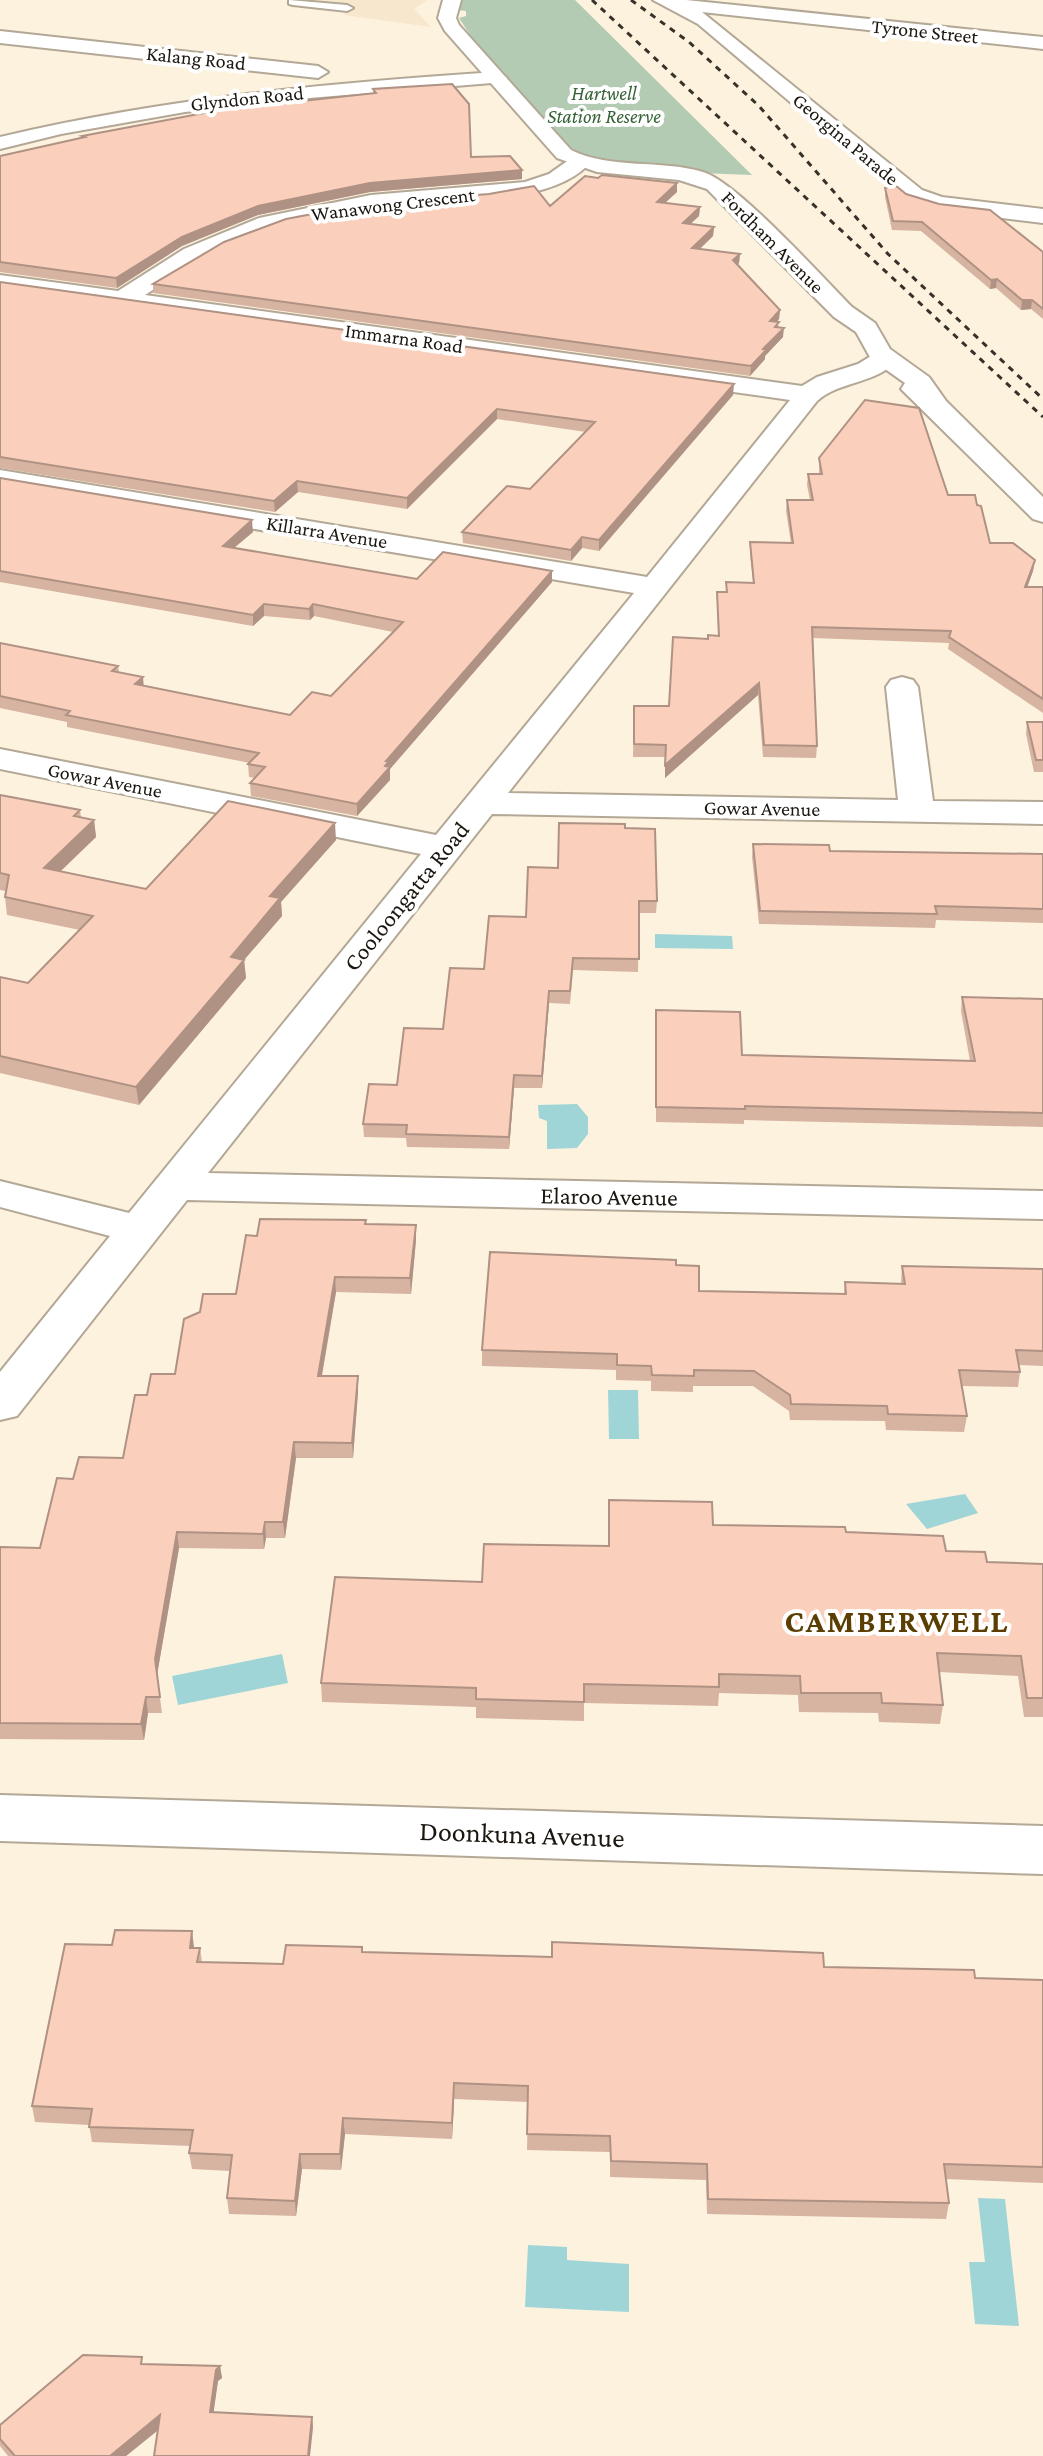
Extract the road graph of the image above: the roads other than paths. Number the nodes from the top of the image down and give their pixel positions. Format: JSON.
{"nodes":[{"id":1,"x":297,"y":0,"type":"edge"},
{"id":2,"x":452,"y":0,"type":"edge"},
{"id":3,"x":668,"y":2,"type":"edge"},
{"id":4,"x":347,"y":8,"type":"dead end"},
{"id":5,"x":739,"y":9,"type":"edge"},
{"id":6,"x":704,"y":20,"type":"junction"},
{"id":7,"x":0,"y":37,"type":"edge"},
{"id":8,"x":1043,"y":43,"type":"edge"},
{"id":9,"x":497,"y":78,"type":"junction"},
{"id":10,"x":391,"y":85,"type":"junction"},
{"id":11,"x":0,"y":143,"type":"edge"},
{"id":12,"x":580,"y":161,"type":"junction"},
{"id":13,"x":1043,"y":216,"type":"edge"},
{"id":14,"x":0,"y":282,"type":"edge"},
{"id":15,"x":123,"y":299,"type":"junction"},
{"id":16,"x":874,"y":360,"type":"junction"},
{"id":17,"x":811,"y":392,"type":"junction"},
{"id":18,"x":0,"y":478,"type":"edge"},
{"id":19,"x":1043,"y":513,"type":"edge"},
{"id":20,"x":654,"y":587,"type":"junction"},
{"id":21,"x":902,"y":687,"type":"dead end"},
{"id":22,"x":0,"y":759,"type":"edge"},
{"id":23,"x":482,"y":803,"type":"junction"},
{"id":24,"x":917,"y":810,"type":"junction"},
{"id":25,"x":1043,"y":813,"type":"edge"},
{"id":26,"x":445,"y":848,"type":"junction"},
{"id":27,"x":175,"y":1186,"type":"junction"},
{"id":28,"x":0,"y":1194,"type":"edge"},
{"id":29,"x":1043,"y":1205,"type":"edge"},
{"id":30,"x":140,"y":1230,"type":"junction"},
{"id":31,"x":0,"y":1404,"type":"edge"},
{"id":32,"x":0,"y":1818,"type":"edge"},
{"id":33,"x":1043,"y":1850,"type":"edge"}],
"edges":[{"from":1,"to":4,"type":"lane"},
{"from":2,"to":9,"type":"street","name":"Fordham Avenue"},
{"from":3,"to":5,"type":"street","name":"Tyrone Street"},
{"from":3,"to":6,"type":"street","name":"Georgina Parade"},
{"from":5,"to":6,"type":"street","name":"Tyrone Street"},
{"from":5,"to":8,"type":"street","name":"Tyrone Street"},
{"from":6,"to":13,"type":"street","name":"Georgina Parade"},
{"from":7,"to":10,"type":"street","name":"Kalang Road"},
{"from":9,"to":10,"type":"street","name":"Glyndon Road"},
{"from":9,"to":12,"type":"street","name":"Fordham Avenue"},
{"from":10,"to":11,"type":"street","name":"Glyndon Road"},
{"from":12,"to":15,"type":"street","name":"Wanawong Crescent"},
{"from":12,"to":16,"type":"street","name":"Fordham Avenue"},
{"from":14,"to":15,"type":"street","name":"Immarna Road"},
{"from":15,"to":17,"type":"street","name":"Immarna Road"},
{"from":16,"to":17,"type":"street","name":"Cooloongatta Road"},
{"from":16,"to":19,"type":"street"},
{"from":17,"to":20,"type":"street","name":"Cooloongatta Road"},
{"from":18,"to":20,"type":"street","name":"Killarra Avenue"},
{"from":20,"to":23,"type":"street","name":"Cooloongatta Road"},
{"from":21,"to":24,"type":"street"},
{"from":22,"to":26,"type":"street","name":"Gowar Avenue"},
{"from":23,"to":24,"type":"street","name":"Gowar Avenue"},
{"from":23,"to":26,"type":"street","name":"Cooloongatta Road"},
{"from":24,"to":25,"type":"street","name":"Gowar Avenue"},
{"from":26,"to":27,"type":"street","name":"Cooloongatta Road"},
{"from":27,"to":29,"type":"street","name":"Elaroo Avenue"},
{"from":27,"to":30,"type":"street","name":"Cooloongatta Road"},
{"from":28,"to":30,"type":"street"},
{"from":30,"to":31,"type":"street","name":"Cooloongatta Road"},
{"from":32,"to":33,"type":"street","name":"Doonkuna Avenue"}]}
